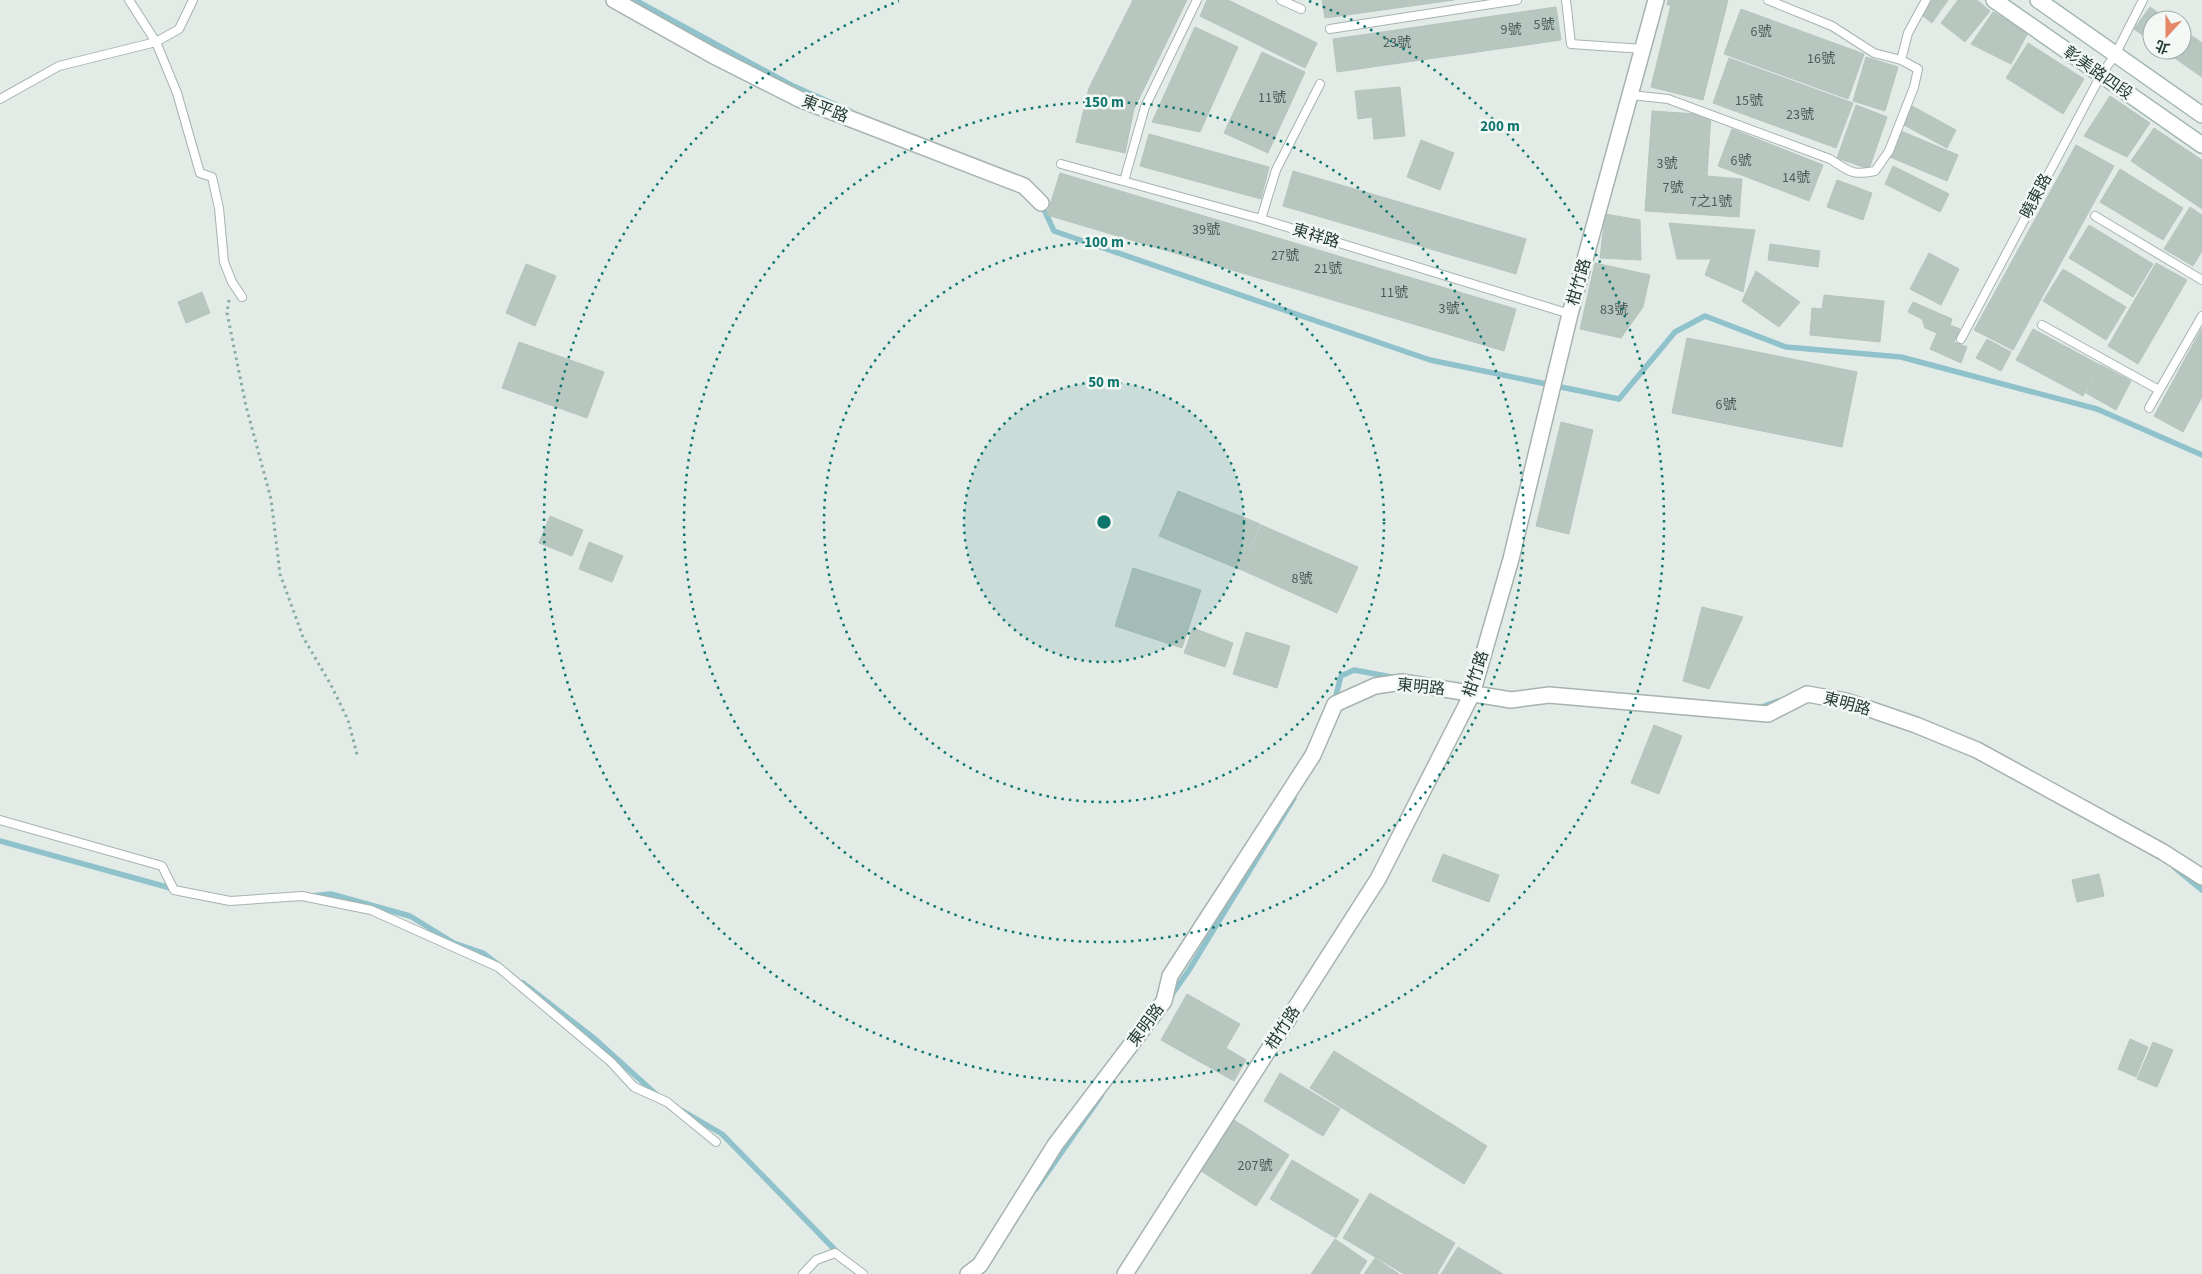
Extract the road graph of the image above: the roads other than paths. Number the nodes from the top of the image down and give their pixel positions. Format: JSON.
{"nodes":[{"id":1,"x":129,"y":0,"type":"edge"},
{"id":2,"x":193,"y":0,"type":"edge"},
{"id":3,"x":614,"y":0,"type":"edge"},
{"id":4,"x":1197,"y":0,"type":"edge"},
{"id":5,"x":1281,"y":0,"type":"edge"},
{"id":6,"x":1517,"y":0,"type":"edge"},
{"id":7,"x":1566,"y":0,"type":"edge"},
{"id":8,"x":1656,"y":0,"type":"edge"},
{"id":9,"x":1768,"y":0,"type":"edge"},
{"id":10,"x":1926,"y":0,"type":"edge"},
{"id":11,"x":1994,"y":0,"type":"edge"},
{"id":12,"x":2038,"y":0,"type":"edge"},
{"id":13,"x":2143,"y":0,"type":"edge"},
{"id":14,"x":1301,"y":9,"type":"dead end"},
{"id":15,"x":1330,"y":29,"type":"dead end"},
{"id":16,"x":156,"y":42,"type":"junction"},
{"id":17,"x":1643,"y":49,"type":"junction"},
{"id":18,"x":2115,"y":55,"type":"junction"},
{"id":19,"x":1900,"y":60,"type":"junction"},
{"id":20,"x":2101,"y":75,"type":"junction"},
{"id":21,"x":1320,"y":84,"type":"dead end"},
{"id":22,"x":1631,"y":95,"type":"junction"},
{"id":23,"x":0,"y":99,"type":"edge"},
{"id":24,"x":2202,"y":115,"type":"edge"},
{"id":25,"x":2202,"y":145,"type":"edge"},
{"id":26,"x":1061,"y":164,"type":"dead end"},
{"id":27,"x":1124,"y":181,"type":"junction"},
{"id":28,"x":1041,"y":203,"type":"dead end"},
{"id":29,"x":2095,"y":216,"type":"dead end"},
{"id":30,"x":1261,"y":219,"type":"junction"},
{"id":31,"x":2202,"y":280,"type":"edge"},
{"id":32,"x":242,"y":297,"type":"dead end"},
{"id":33,"x":1570,"y":314,"type":"junction"},
{"id":34,"x":2202,"y":316,"type":"edge"},
{"id":35,"x":2042,"y":325,"type":"dead end"},
{"id":36,"x":1961,"y":339,"type":"dead end"},
{"id":37,"x":2159,"y":390,"type":"junction"},
{"id":38,"x":2149,"y":408,"type":"dead end"},
{"id":39,"x":1472,"y":694,"type":"junction"},
{"id":40,"x":0,"y":820,"type":"edge"},
{"id":41,"x":2202,"y":877,"type":"edge"},
{"id":42,"x":716,"y":1142,"type":"dead end"},
{"id":43,"x":803,"y":1274,"type":"edge"},
{"id":44,"x":863,"y":1274,"type":"edge"},
{"id":45,"x":968,"y":1274,"type":"edge"},
{"id":46,"x":1125,"y":1274,"type":"edge"}],
"edges":[{"from":1,"to":16,"type":"lane"},
{"from":2,"to":16,"type":"lane"},
{"from":3,"to":28,"type":"street","name":"東平路"},
{"from":4,"to":27,"type":"lane"},
{"from":5,"to":14,"type":"lane"},
{"from":6,"to":15,"type":"lane"},
{"from":7,"to":17,"type":"lane"},
{"from":8,"to":17,"type":"street","name":"柑竹路"},
{"from":9,"to":19,"type":"lane"},
{"from":10,"to":19,"type":"lane"},
{"from":11,"to":20,"type":"street","name":"彰美路四段"},
{"from":12,"to":18,"type":"street","name":"彰美路四段"},
{"from":13,"to":18,"type":"lane","name":"曉東路"},
{"from":16,"to":23,"type":"lane"},
{"from":16,"to":32,"type":"lane"},
{"from":17,"to":22,"type":"street","name":"柑竹路"},
{"from":18,"to":20,"type":"lane","name":"曉東路"},
{"from":18,"to":24,"type":"street","name":"彰美路四段"},
{"from":19,"to":22,"type":"lane"},
{"from":20,"to":25,"type":"street","name":"彰美路四段"},
{"from":20,"to":36,"type":"lane","name":"曉東路"},
{"from":21,"to":30,"type":"lane"},
{"from":22,"to":33,"type":"street","name":"柑竹路"},
{"from":26,"to":27,"type":"lane","name":"東祥路"},
{"from":27,"to":30,"type":"lane","name":"東祥路"},
{"from":29,"to":31,"type":"lane"},
{"from":30,"to":33,"type":"lane","name":"東祥路"},
{"from":33,"to":39,"type":"street","name":"柑竹路"},
{"from":34,"to":37,"type":"lane"},
{"from":35,"to":37,"type":"lane"},
{"from":37,"to":38,"type":"lane"},
{"from":39,"to":41,"type":"street","name":"東明路"},
{"from":39,"to":45,"type":"street","name":"東明路"},
{"from":39,"to":46,"type":"street","name":"柑竹路"},
{"from":40,"to":42,"type":"lane"},
{"from":43,"to":44,"type":"lane"}]}
